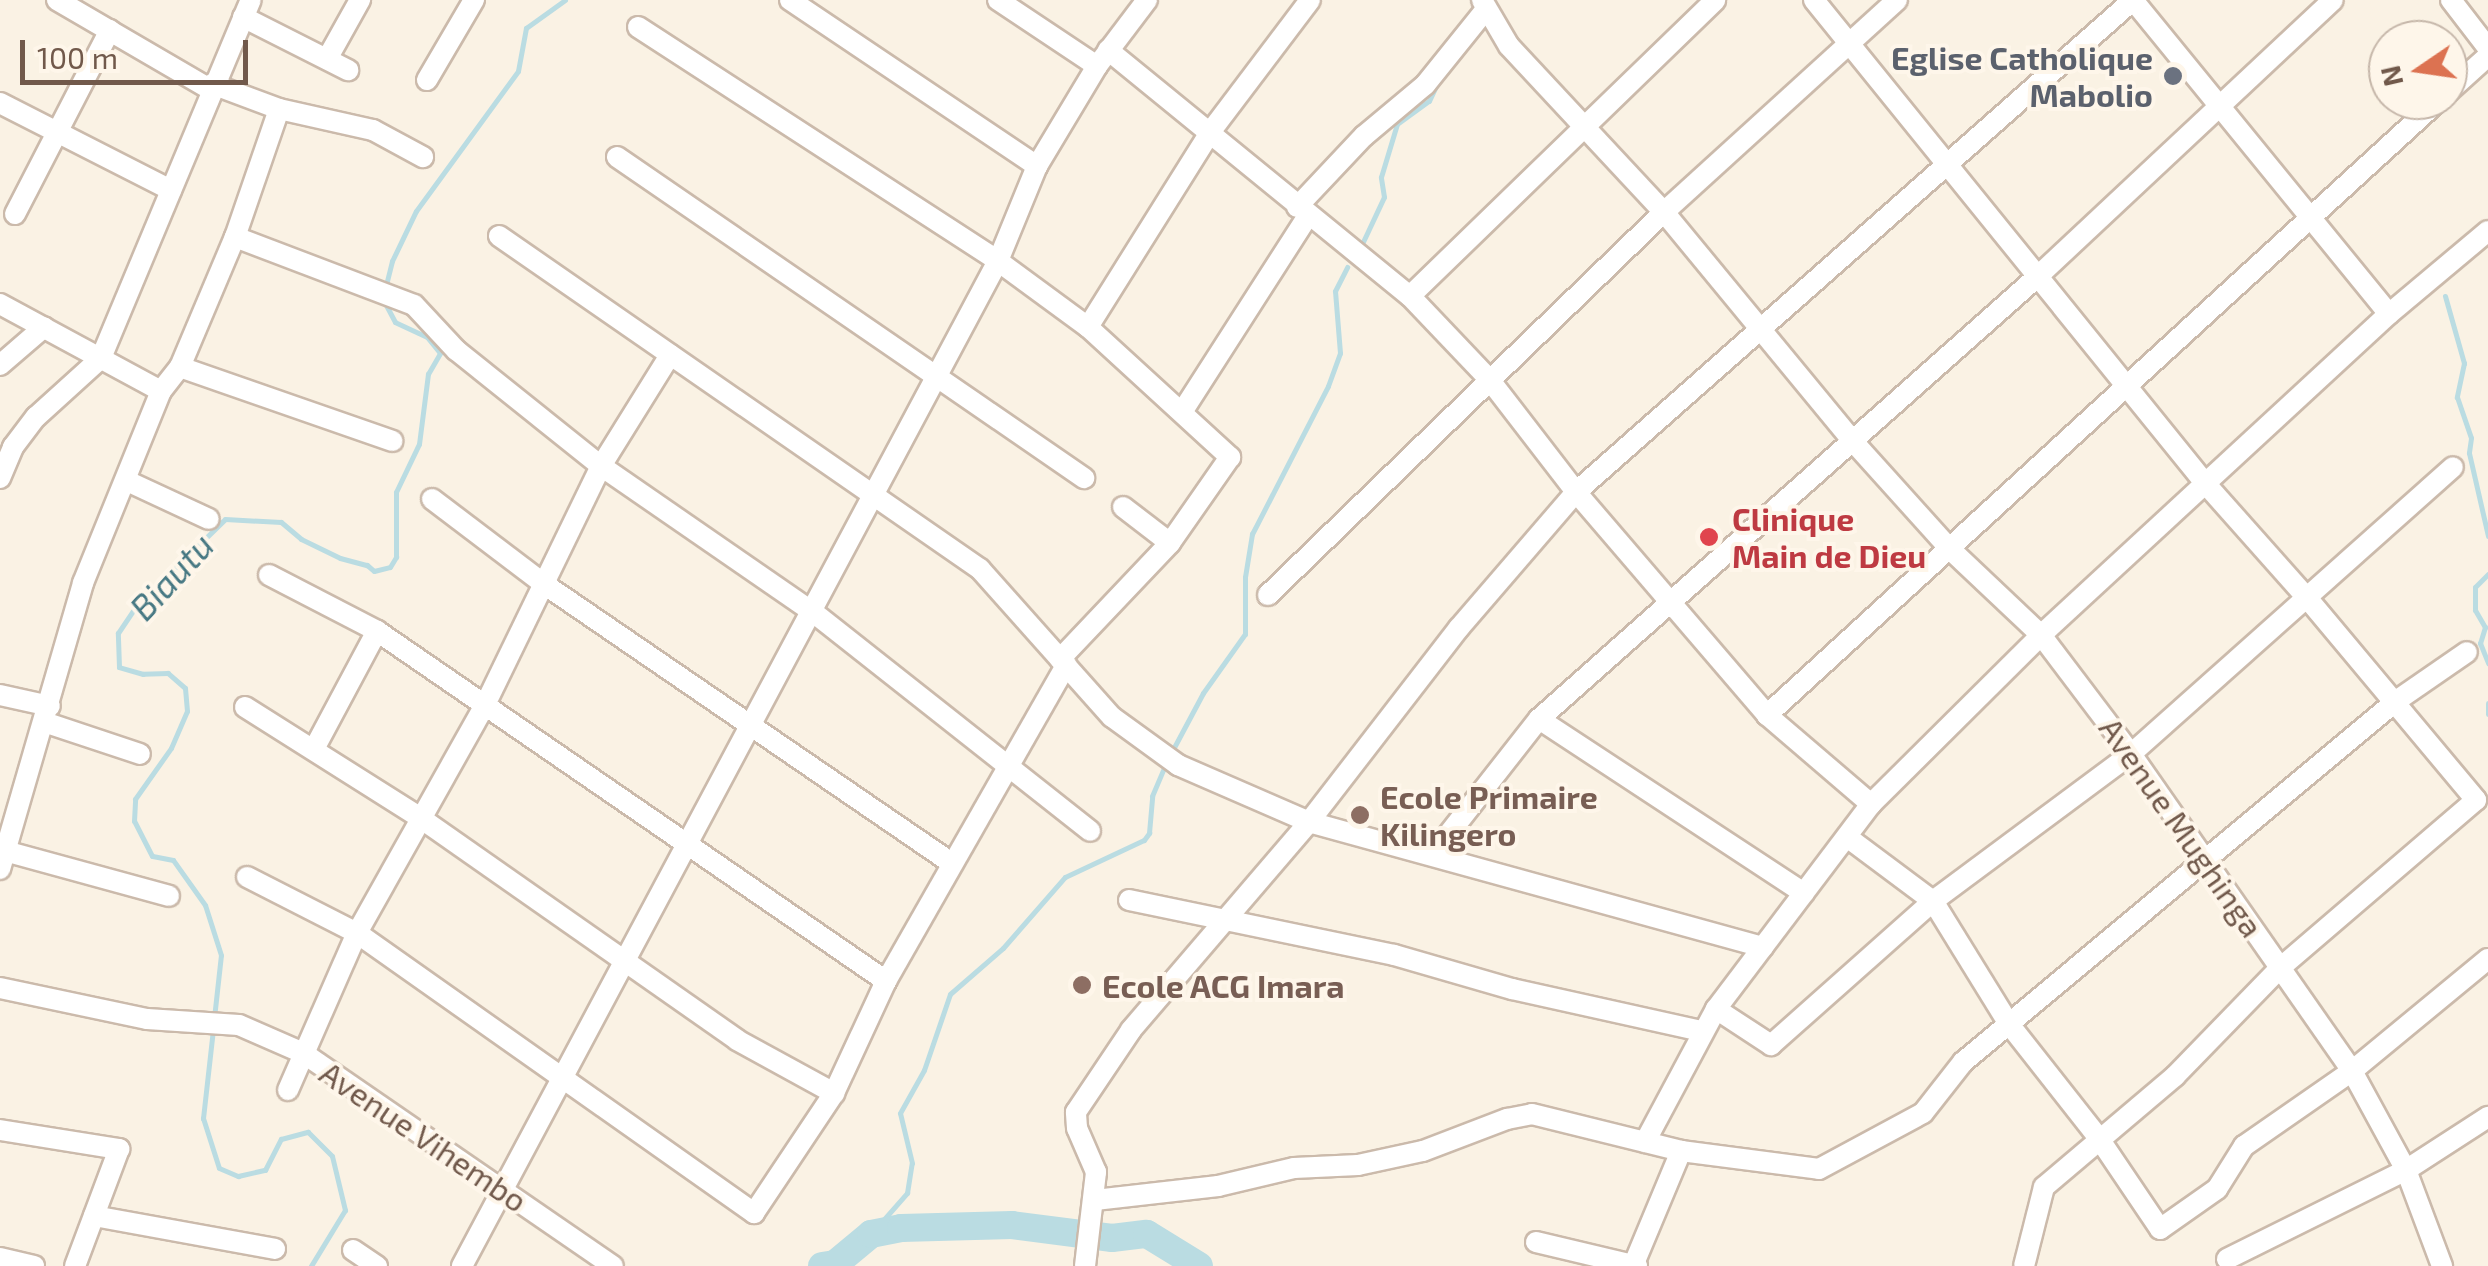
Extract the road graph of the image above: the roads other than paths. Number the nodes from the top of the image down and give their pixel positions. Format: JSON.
{"nodes":[{"id":1,"x":57,"y":0,"type":"edge"},
{"id":2,"x":360,"y":0,"type":"edge"},
{"id":3,"x":474,"y":0,"type":"edge"},
{"id":4,"x":790,"y":0,"type":"edge"},
{"id":5,"x":998,"y":0,"type":"edge"},
{"id":6,"x":1147,"y":0,"type":"edge"},
{"id":7,"x":1310,"y":0,"type":"edge"},
{"id":8,"x":1715,"y":0,"type":"edge"},
{"id":9,"x":1814,"y":0,"type":"edge"},
{"id":10,"x":1897,"y":0,"type":"edge"},
{"id":11,"x":2133,"y":0,"type":"edge"},
{"id":12,"x":2334,"y":0,"type":"edge"},
{"id":13,"x":2451,"y":0,"type":"edge"},
{"id":14,"x":89,"y":7,"type":"edge"},
{"id":15,"x":247,"y":8,"type":"edge"},
{"id":16,"x":1487,"y":8,"type":"edge"},
{"id":17,"x":638,"y":26,"type":"dead end"},
{"id":18,"x":110,"y":30,"type":"junction"},
{"id":19,"x":1849,"y":44,"type":"junction"},
{"id":20,"x":2488,"y":48,"type":"edge"},
{"id":21,"x":2488,"y":56,"type":"edge"},
{"id":22,"x":1102,"y":58,"type":"junction"},
{"id":23,"x":326,"y":59,"type":"junction"},
{"id":24,"x":348,"y":70,"type":"dead end"},
{"id":25,"x":2468,"y":74,"type":"edge"},
{"id":26,"x":427,"y":80,"type":"dead end"},
{"id":27,"x":211,"y":86,"type":"junction"},
{"id":28,"x":0,"y":103,"type":"edge"},
{"id":29,"x":2220,"y":104,"type":"junction"},
{"id":30,"x":279,"y":109,"type":"junction"},
{"id":31,"x":2416,"y":120,"type":"edge"},
{"id":32,"x":1584,"y":124,"type":"junction"},
{"id":33,"x":55,"y":130,"type":"junction"},
{"id":34,"x":1211,"y":131,"type":"junction"},
{"id":35,"x":424,"y":157,"type":"dead end"},
{"id":36,"x":616,"y":157,"type":"dead end"},
{"id":37,"x":1944,"y":165,"type":"junction"},
{"id":38,"x":1037,"y":166,"type":"junction"},
{"id":39,"x":171,"y":190,"type":"junction"},
{"id":40,"x":1302,"y":211,"type":"junction"},
{"id":41,"x":1664,"y":212,"type":"junction"},
{"id":42,"x":15,"y":214,"type":"dead end"},
{"id":43,"x":2308,"y":216,"type":"junction"},
{"id":44,"x":2488,"y":231,"type":"edge"},
{"id":45,"x":499,"y":236,"type":"dead end"},
{"id":46,"x":235,"y":238,"type":"junction"},
{"id":47,"x":998,"y":260,"type":"junction"},
{"id":48,"x":2036,"y":277,"type":"junction"},
{"id":49,"x":1410,"y":296,"type":"junction"},
{"id":50,"x":0,"y":304,"type":"edge"},
{"id":51,"x":2389,"y":314,"type":"junction"},
{"id":52,"x":44,"y":327,"type":"junction"},
{"id":53,"x":1088,"y":327,"type":"junction"},
{"id":54,"x":1758,"y":328,"type":"junction"},
{"id":55,"x":670,"y":355,"type":"junction"},
{"id":56,"x":101,"y":358,"type":"junction"},
{"id":57,"x":0,"y":365,"type":"edge"},
{"id":58,"x":180,"y":367,"type":"junction"},
{"id":59,"x":936,"y":373,"type":"junction"},
{"id":60,"x":1490,"y":379,"type":"junction"},
{"id":61,"x":2126,"y":384,"type":"junction"},
{"id":62,"x":161,"y":391,"type":"junction"},
{"id":63,"x":1182,"y":412,"type":"junction"},
{"id":64,"x":1850,"y":438,"type":"junction"},
{"id":65,"x":392,"y":441,"type":"dead end"},
{"id":66,"x":602,"y":466,"type":"junction"},
{"id":67,"x":2452,"y":467,"type":"dead end"},
{"id":68,"x":0,"y":478,"type":"edge"},
{"id":69,"x":1084,"y":478,"type":"dead end"},
{"id":70,"x":127,"y":481,"type":"junction"},
{"id":71,"x":2205,"y":484,"type":"junction"},
{"id":72,"x":1576,"y":492,"type":"junction"},
{"id":73,"x":875,"y":494,"type":"junction"},
{"id":74,"x":432,"y":499,"type":"dead end"},
{"id":75,"x":1123,"y":507,"type":"dead end"},
{"id":76,"x":209,"y":519,"type":"dead end"},
{"id":77,"x":1170,"y":543,"type":"junction"},
{"id":78,"x":1952,"y":550,"type":"junction"},
{"id":79,"x":269,"y":574,"type":"dead end"},
{"id":80,"x":544,"y":584,"type":"junction"},
{"id":81,"x":1268,"y":596,"type":"dead end"},
{"id":82,"x":2308,"y":598,"type":"junction"},
{"id":83,"x":1670,"y":602,"type":"junction"},
{"id":84,"x":813,"y":612,"type":"junction"},
{"id":85,"x":376,"y":631,"type":"junction"},
{"id":86,"x":2041,"y":634,"type":"junction"},
{"id":87,"x":2468,"y":652,"type":"dead end"},
{"id":88,"x":1063,"y":662,"type":"junction"},
{"id":89,"x":0,"y":694,"type":"edge"},
{"id":90,"x":2396,"y":702,"type":"junction"},
{"id":91,"x":245,"y":706,"type":"dead end"},
{"id":92,"x":484,"y":707,"type":"junction"},
{"id":93,"x":47,"y":714,"type":"junction"},
{"id":94,"x":1767,"y":716,"type":"junction"},
{"id":95,"x":1539,"y":719,"type":"junction"},
{"id":96,"x":748,"y":726,"type":"junction"},
{"id":97,"x":314,"y":749,"type":"junction"},
{"id":98,"x":140,"y":754,"type":"dead end"},
{"id":99,"x":2131,"y":754,"type":"junction"},
{"id":100,"x":1008,"y":764,"type":"junction"},
{"id":101,"x":1871,"y":804,"type":"junction"},
{"id":102,"x":419,"y":818,"type":"junction"},
{"id":103,"x":1309,"y":822,"type":"junction"},
{"id":104,"x":1090,"y":831,"type":"dead end"},
{"id":105,"x":1847,"y":837,"type":"junction"},
{"id":106,"x":685,"y":842,"type":"junction"},
{"id":107,"x":1434,"y":854,"type":"junction"},
{"id":108,"x":3,"y":860,"type":"edge"},
{"id":109,"x":2206,"y":862,"type":"junction"},
{"id":110,"x":952,"y":863,"type":"junction"},
{"id":111,"x":247,"y":877,"type":"dead end"},
{"id":112,"x":1804,"y":893,"type":"junction"},
{"id":113,"x":168,"y":896,"type":"dead end"},
{"id":114,"x":1130,"y":900,"type":"dead end"},
{"id":115,"x":1933,"y":901,"type":"junction"},
{"id":116,"x":1225,"y":917,"type":"junction"},
{"id":117,"x":357,"y":933,"type":"junction"},
{"id":118,"x":1763,"y":947,"type":"junction"},
{"id":119,"x":2488,"y":959,"type":"edge"},
{"id":120,"x":628,"y":960,"type":"junction"},
{"id":121,"x":2281,"y":967,"type":"junction"},
{"id":122,"x":886,"y":981,"type":"junction"},
{"id":123,"x":0,"y":988,"type":"edge"},
{"id":124,"x":1716,"y":1009,"type":"junction"},
{"id":125,"x":2010,"y":1024,"type":"junction"},
{"id":126,"x":1702,"y":1030,"type":"junction"},
{"id":127,"x":303,"y":1053,"type":"junction"},
{"id":128,"x":2352,"y":1071,"type":"junction"},
{"id":129,"x":566,"y":1079,"type":"junction"},
{"id":130,"x":288,"y":1090,"type":"dead end"},
{"id":131,"x":834,"y":1093,"type":"junction"},
{"id":132,"x":2488,"y":1118,"type":"edge"},
{"id":133,"x":0,"y":1130,"type":"edge"},
{"id":134,"x":2098,"y":1138,"type":"junction"},
{"id":135,"x":1646,"y":1142,"type":"junction"},
{"id":136,"x":1682,"y":1151,"type":"junction"},
{"id":137,"x":2406,"y":1170,"type":"junction"},
{"id":138,"x":500,"y":1189,"type":"junction"},
{"id":139,"x":1095,"y":1200,"type":"junction"},
{"id":140,"x":94,"y":1216,"type":"junction"},
{"id":141,"x":1536,"y":1242,"type":"dead end"},
{"id":142,"x":274,"y":1248,"type":"dead end"},
{"id":143,"x":353,"y":1250,"type":"dead end"},
{"id":144,"x":0,"y":1258,"type":"edge"},
{"id":145,"x":2227,"y":1259,"type":"dead end"},
{"id":146,"x":34,"y":1266,"type":"edge"},
{"id":147,"x":75,"y":1266,"type":"edge"},
{"id":148,"x":377,"y":1266,"type":"edge"},
{"id":149,"x":462,"y":1266,"type":"edge"},
{"id":150,"x":613,"y":1266,"type":"edge"},
{"id":151,"x":1085,"y":1266,"type":"edge"},
{"id":152,"x":1635,"y":1266,"type":"edge"},
{"id":153,"x":2024,"y":1266,"type":"edge"},
{"id":154,"x":2442,"y":1266,"type":"edge"}],
"edges":[{"from":1,"to":14,"type":"street"},
{"from":2,"to":23,"type":"street"},
{"from":3,"to":26,"type":"street"},
{"from":4,"to":38,"type":"street"},
{"from":5,"to":22,"type":"street"},
{"from":6,"to":22,"type":"street"},
{"from":7,"to":34,"type":"street"},
{"from":8,"to":32,"type":"street"},
{"from":9,"to":19,"type":"street"},
{"from":10,"to":19,"type":"street"},
{"from":11,"to":29,"type":"street"},
{"from":11,"to":37,"type":"street"},
{"from":12,"to":29,"type":"street"},
{"from":13,"to":20,"type":"street"},
{"from":14,"to":18,"type":"street"},
{"from":15,"to":23,"type":"street"},
{"from":15,"to":27,"type":"street"},
{"from":16,"to":32,"type":"street","name":"Avenue Mughinga"},
{"from":16,"to":40,"type":"street"},
{"from":17,"to":47,"type":"street"},
{"from":18,"to":27,"type":"street"},
{"from":18,"to":33,"type":"street"},
{"from":19,"to":37,"type":"street"},
{"from":19,"to":41,"type":"street"},
{"from":21,"to":25,"type":"street"},
{"from":22,"to":34,"type":"street"},
{"from":22,"to":38,"type":"street"},
{"from":23,"to":24,"type":"street"},
{"from":27,"to":30,"type":"street"},
{"from":27,"to":39,"type":"street"},
{"from":28,"to":33,"type":"street"},
{"from":29,"to":43,"type":"street"},
{"from":29,"to":48,"type":"street"},
{"from":30,"to":35,"type":"street"},
{"from":30,"to":46,"type":"street"},
{"from":31,"to":43,"type":"street"},
{"from":32,"to":41,"type":"street","name":"Avenue Mughinga"},
{"from":32,"to":49,"type":"street"},
{"from":33,"to":39,"type":"street"},
{"from":33,"to":42,"type":"street"},
{"from":34,"to":40,"type":"street"},
{"from":34,"to":53,"type":"street"},
{"from":36,"to":59,"type":"street"},
{"from":37,"to":48,"type":"street"},
{"from":37,"to":54,"type":"street"},
{"from":38,"to":47,"type":"street"},
{"from":39,"to":56,"type":"street"},
{"from":40,"to":49,"type":"street"},
{"from":40,"to":63,"type":"street"},
{"from":41,"to":54,"type":"street","name":"Avenue Mughinga"},
{"from":41,"to":60,"type":"street"},
{"from":43,"to":51,"type":"street"},
{"from":43,"to":61,"type":"street"},
{"from":44,"to":51,"type":"street"},
{"from":45,"to":55,"type":"street"},
{"from":46,"to":58,"type":"street"},
{"from":46,"to":66,"type":"street"},
{"from":47,"to":53,"type":"street"},
{"from":47,"to":59,"type":"street"},
{"from":48,"to":61,"type":"street"},
{"from":48,"to":64,"type":"street"},
{"from":49,"to":60,"type":"street"},
{"from":50,"to":52,"type":"street"},
{"from":51,"to":71,"type":"street"},
{"from":52,"to":56,"type":"street"},
{"from":52,"to":57,"type":"street"},
{"from":53,"to":63,"type":"street"},
{"from":54,"to":64,"type":"street","name":"Avenue Mughinga"},
{"from":54,"to":72,"type":"street"},
{"from":55,"to":66,"type":"street"},
{"from":55,"to":73,"type":"street"},
{"from":56,"to":62,"type":"street"},
{"from":56,"to":68,"type":"street"},
{"from":58,"to":62,"type":"street"},
{"from":58,"to":65,"type":"street"},
{"from":59,"to":69,"type":"street"},
{"from":59,"to":73,"type":"street"},
{"from":60,"to":72,"type":"street"},
{"from":60,"to":81,"type":"street"},
{"from":61,"to":71,"type":"street"},
{"from":61,"to":78,"type":"street"},
{"from":62,"to":70,"type":"street"},
{"from":63,"to":77,"type":"street"},
{"from":64,"to":78,"type":"street","name":"Avenue Mughinga"},
{"from":64,"to":83,"type":"street"},
{"from":66,"to":80,"type":"street"},
{"from":66,"to":84,"type":"street"},
{"from":67,"to":82,"type":"street"},
{"from":70,"to":76,"type":"street"},
{"from":70,"to":93,"type":"street"},
{"from":71,"to":82,"type":"street"},
{"from":71,"to":86,"type":"street"},
{"from":72,"to":83,"type":"street"},
{"from":72,"to":103,"type":"street"},
{"from":73,"to":84,"type":"street"},
{"from":73,"to":88,"type":"street"},
{"from":74,"to":80,"type":"street"},
{"from":75,"to":77,"type":"street"},
{"from":77,"to":88,"type":"street"},
{"from":78,"to":86,"type":"street","name":"Avenue Mughinga"},
{"from":78,"to":94,"type":"street"},
{"from":79,"to":85,"type":"street"},
{"from":80,"to":92,"type":"street"},
{"from":80,"to":96,"type":"street"},
{"from":82,"to":90,"type":"street"},
{"from":82,"to":99,"type":"street"},
{"from":83,"to":94,"type":"street"},
{"from":83,"to":95,"type":"street"},
{"from":84,"to":96,"type":"street"},
{"from":84,"to":100,"type":"street"},
{"from":85,"to":92,"type":"street"},
{"from":85,"to":97,"type":"street"},
{"from":86,"to":99,"type":"street","name":"Avenue Mughinga"},
{"from":86,"to":101,"type":"street"},
{"from":87,"to":90,"type":"street"},
{"from":88,"to":100,"type":"street"},
{"from":88,"to":103,"type":"street"},
{"from":89,"to":93,"type":"street"},
{"from":90,"to":109,"type":"street"},
{"from":90,"to":121,"type":"street"},
{"from":91,"to":97,"type":"street"},
{"from":92,"to":102,"type":"street"},
{"from":92,"to":106,"type":"street"},
{"from":93,"to":98,"type":"street"},
{"from":93,"to":108,"type":"street"},
{"from":94,"to":101,"type":"street"},
{"from":95,"to":107,"type":"street"},
{"from":95,"to":112,"type":"street"},
{"from":96,"to":106,"type":"street"},
{"from":96,"to":110,"type":"street"},
{"from":97,"to":102,"type":"street"},
{"from":99,"to":109,"type":"street","name":"Avenue Mughinga"},
{"from":99,"to":115,"type":"street"},
{"from":100,"to":104,"type":"street"},
{"from":100,"to":110,"type":"street"},
{"from":101,"to":105,"type":"street"},
{"from":102,"to":117,"type":"street"},
{"from":102,"to":120,"type":"street"},
{"from":103,"to":107,"type":"street"},
{"from":103,"to":116,"type":"street"},
{"from":105,"to":112,"type":"street"},
{"from":105,"to":115,"type":"street"},
{"from":106,"to":120,"type":"street"},
{"from":106,"to":122,"type":"street"},
{"from":107,"to":118,"type":"street"},
{"from":108,"to":113,"type":"street"},
{"from":109,"to":121,"type":"street","name":"Avenue Mughinga"},
{"from":109,"to":125,"type":"street"},
{"from":110,"to":122,"type":"street"},
{"from":111,"to":117,"type":"street"},
{"from":112,"to":118,"type":"street"},
{"from":114,"to":116,"type":"street"},
{"from":115,"to":124,"type":"street"},
{"from":115,"to":125,"type":"street"},
{"from":116,"to":126,"type":"street"},
{"from":116,"to":139,"type":"street"},
{"from":117,"to":127,"type":"street"},
{"from":117,"to":129,"type":"street"},
{"from":118,"to":124,"type":"street"},
{"from":119,"to":128,"type":"street"},
{"from":120,"to":129,"type":"street"},
{"from":120,"to":131,"type":"street"},
{"from":121,"to":128,"type":"street","name":"Avenue Mughinga"},
{"from":121,"to":134,"type":"street"},
{"from":122,"to":131,"type":"street"},
{"from":123,"to":127,"type":"street","name":"Avenue Vihembo"},
{"from":124,"to":126,"type":"street"},
{"from":125,"to":134,"type":"street"},
{"from":125,"to":136,"type":"street"},
{"from":126,"to":135,"type":"street"},
{"from":127,"to":130,"type":"street"},
{"from":127,"to":138,"type":"street","name":"Avenue Vihembo"},
{"from":128,"to":134,"type":"street"},
{"from":128,"to":137,"type":"street","name":"Avenue Mughinga"},
{"from":129,"to":131,"type":"street"},
{"from":129,"to":138,"type":"street"},
{"from":132,"to":137,"type":"street"},
{"from":133,"to":140,"type":"street"},
{"from":134,"to":153,"type":"street"},
{"from":135,"to":136,"type":"street"},
{"from":135,"to":139,"type":"street"},
{"from":136,"to":152,"type":"street"},
{"from":137,"to":145,"type":"street"},
{"from":137,"to":154,"type":"street","name":"Avenue Mughinga"},
{"from":138,"to":149,"type":"street"},
{"from":138,"to":150,"type":"street","name":"Avenue Vihembo"},
{"from":139,"to":151,"type":"street"},
{"from":140,"to":142,"type":"street"},
{"from":140,"to":147,"type":"street"},
{"from":141,"to":152,"type":"street"},
{"from":143,"to":148,"type":"street"},
{"from":144,"to":146,"type":"street"}]}
